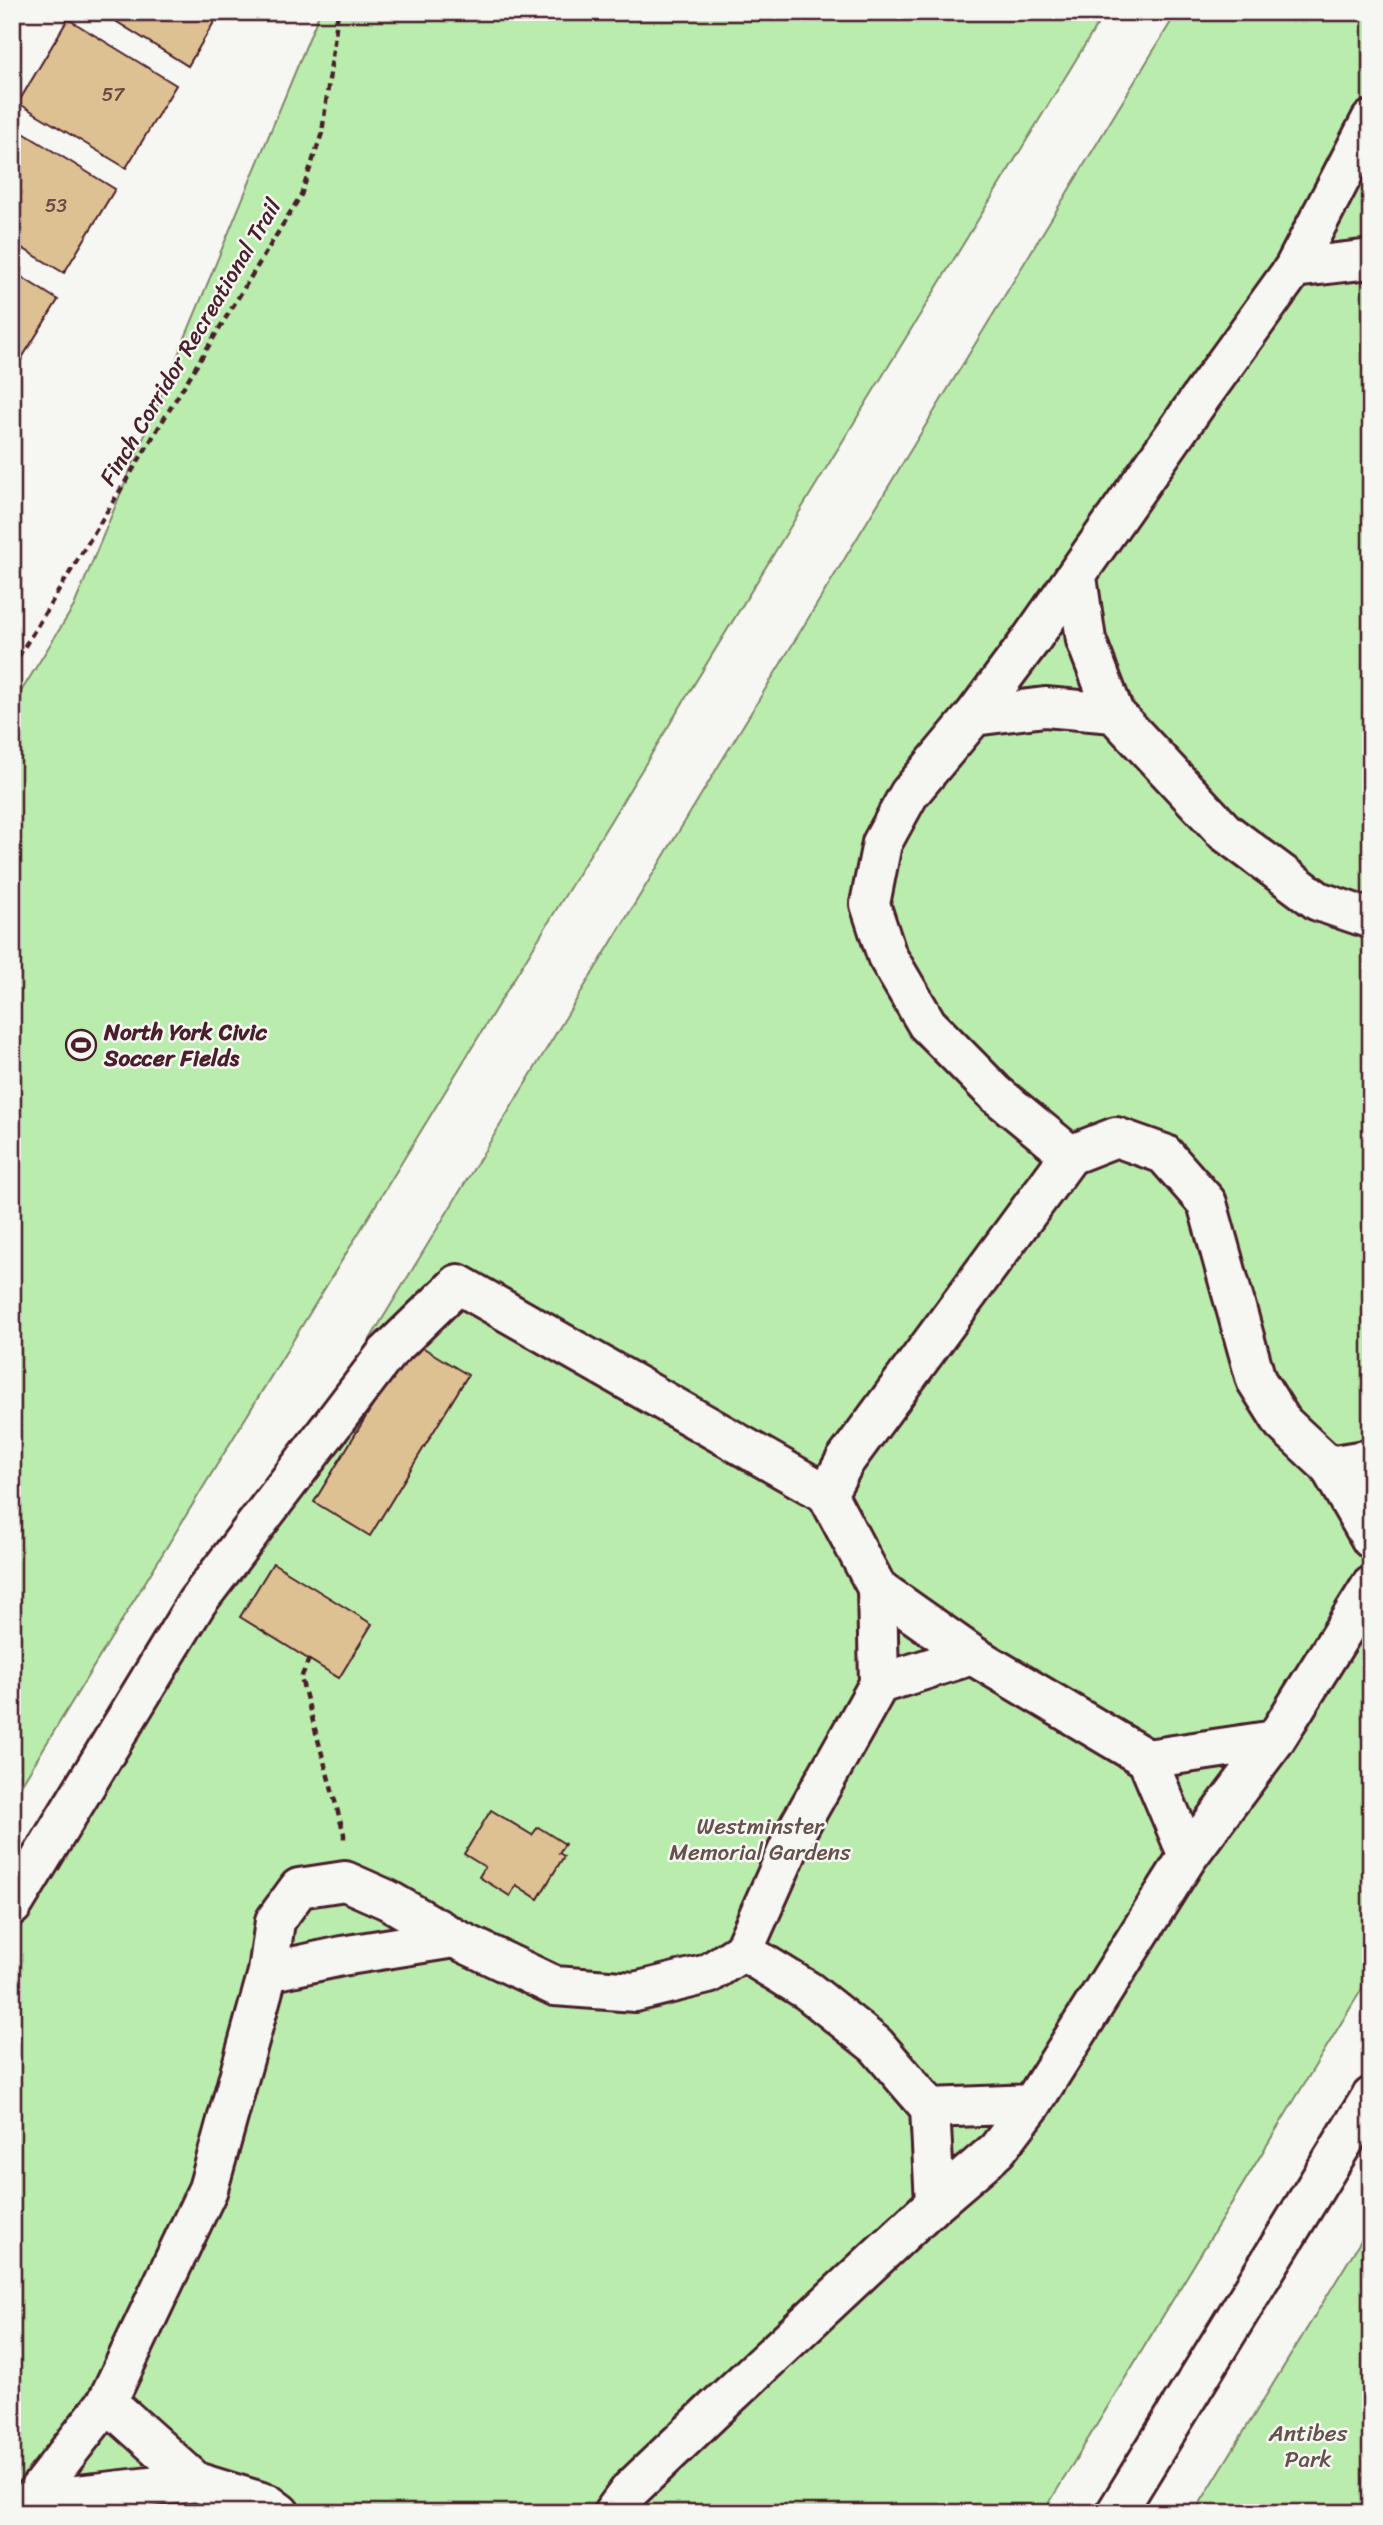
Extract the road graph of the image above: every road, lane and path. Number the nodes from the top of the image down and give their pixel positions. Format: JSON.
{"nodes":[{"id":1,"x":338,"y":12,"type":"edge"},
{"id":2,"x":1367,"y":144,"type":"edge"},
{"id":3,"x":1371,"y":259,"type":"edge"},
{"id":4,"x":1294,"y":268,"type":"junction"},
{"id":5,"x":1077,"y":577,"type":"junction"},
{"id":6,"x":12,"y":667,"type":"edge"},
{"id":7,"x":1114,"y":713,"type":"junction"},
{"id":8,"x":974,"y":716,"type":"junction"},
{"id":9,"x":1371,"y":919,"type":"edge"},
{"id":10,"x":1070,"y":1155,"type":"junction"},
{"id":11,"x":1371,"y":1459,"type":"edge"},
{"id":12,"x":1329,"y":1466,"type":"junction"},
{"id":13,"x":827,"y":1494,"type":"junction"},
{"id":14,"x":1371,"y":1539,"type":"edge"},
{"id":15,"x":1371,"y":1586,"type":"edge"},
{"id":16,"x":877,"y":1588,"type":"junction"},
{"id":17,"x":972,"y":1655,"type":"junction"},
{"id":18,"x":309,"y":1659,"type":"dead end"},
{"id":19,"x":879,"y":1684,"type":"junction"},
{"id":20,"x":1275,"y":1741,"type":"junction"},
{"id":21,"x":1147,"y":1759,"type":"junction"},
{"id":22,"x":1188,"y":1856,"type":"junction"},
{"id":23,"x":345,"y":1881,"type":"junction"},
{"id":24,"x":12,"y":1906,"type":"edge"},
{"id":25,"x":454,"y":1938,"type":"junction"},
{"id":26,"x":743,"y":1951,"type":"junction"},
{"id":27,"x":268,"y":1972,"type":"junction"},
{"id":28,"x":1371,"y":2097,"type":"edge"},
{"id":29,"x":1032,"y":2104,"type":"junction"},
{"id":30,"x":930,"y":2108,"type":"junction"},
{"id":31,"x":935,"y":2203,"type":"junction"},
{"id":32,"x":107,"y":2402,"type":"junction"},
{"id":33,"x":197,"y":2482,"type":"junction"},
{"id":34,"x":22,"y":2506,"type":"edge"},
{"id":35,"x":280,"y":2513,"type":"edge"},
{"id":36,"x":613,"y":2513,"type":"edge"},
{"id":37,"x":1116,"y":2513,"type":"edge"}],
"edges":[{"from":1,"to":6,"type":"path","name":"Finch Corridor Recreational Trail"},
{"from":2,"to":4,"type":"lane"},
{"from":3,"to":4,"type":"lane"},
{"from":4,"to":5,"type":"lane"},
{"from":5,"to":7,"type":"lane"},
{"from":5,"to":8,"type":"lane"},
{"from":7,"to":8,"type":"lane"},
{"from":7,"to":9,"type":"lane"},
{"from":8,"to":10,"type":"lane"},
{"from":10,"to":12,"type":"lane"},
{"from":10,"to":13,"type":"lane"},
{"from":11,"to":12,"type":"lane"},
{"from":12,"to":14,"type":"lane"},
{"from":13,"to":16,"type":"lane"},
{"from":13,"to":24,"type":"lane"},
{"from":15,"to":20,"type":"lane"},
{"from":16,"to":17,"type":"lane"},
{"from":16,"to":19,"type":"lane"},
{"from":17,"to":19,"type":"lane"},
{"from":17,"to":21,"type":"lane"},
{"from":18,"to":23,"type":"path"},
{"from":19,"to":26,"type":"lane"},
{"from":20,"to":21,"type":"lane"},
{"from":20,"to":22,"type":"lane"},
{"from":21,"to":22,"type":"lane"},
{"from":22,"to":29,"type":"lane"},
{"from":23,"to":25,"type":"lane"},
{"from":23,"to":27,"type":"lane"},
{"from":25,"to":26,"type":"lane"},
{"from":25,"to":27,"type":"lane"},
{"from":26,"to":30,"type":"lane"},
{"from":27,"to":32,"type":"lane"},
{"from":28,"to":37,"type":"lane"},
{"from":29,"to":30,"type":"lane"},
{"from":29,"to":31,"type":"lane"},
{"from":30,"to":31,"type":"lane"},
{"from":31,"to":36,"type":"lane"},
{"from":32,"to":33,"type":"lane"},
{"from":32,"to":34,"type":"lane"},
{"from":33,"to":34,"type":"lane"},
{"from":33,"to":35,"type":"lane"}]}
